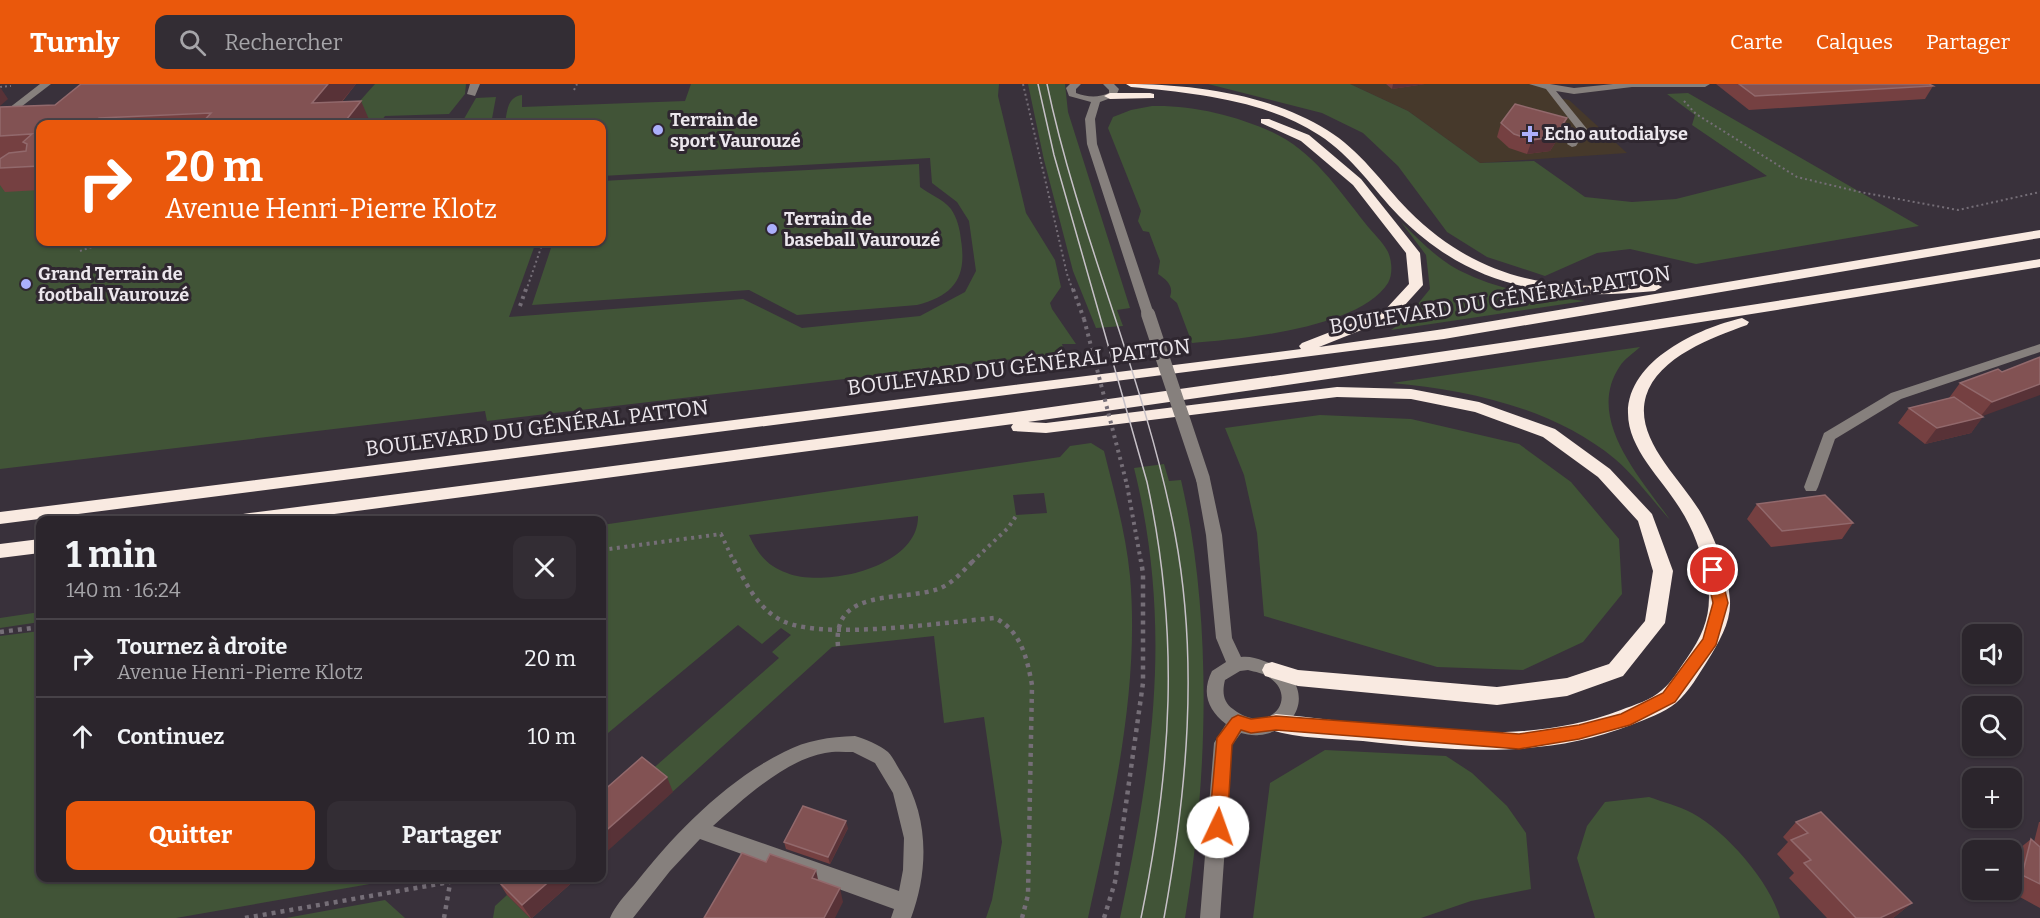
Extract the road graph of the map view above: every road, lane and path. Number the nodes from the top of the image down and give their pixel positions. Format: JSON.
{"nodes":[{"id":1,"x":46,"y":84,"type":"edge"},
{"id":2,"x":577,"y":84,"type":"edge"},
{"id":3,"x":1023,"y":84,"type":"edge"},
{"id":4,"x":1076,"y":84,"type":"edge"},
{"id":5,"x":1131,"y":84,"type":"edge"},
{"id":6,"x":1152,"y":84,"type":"edge"},
{"id":7,"x":1534,"y":84,"type":"edge"},
{"id":8,"x":1623,"y":84,"type":"edge"},
{"id":9,"x":1705,"y":84,"type":"edge"},
{"id":10,"x":1629,"y":85,"type":"edge"},
{"id":11,"x":1168,"y":88,"type":"junction"},
{"id":12,"x":1550,"y":89,"type":"junction"},
{"id":13,"x":574,"y":90,"type":"dead end"},
{"id":14,"x":1109,"y":90,"type":"edge"},
{"id":15,"x":1096,"y":100,"type":"junction"},
{"id":16,"x":1696,"y":114,"type":"dead end"},
{"id":17,"x":0,"y":120,"type":"edge"},
{"id":18,"x":1572,"y":144,"type":"dead end"},
{"id":19,"x":2040,"y":192,"type":"edge"},
{"id":20,"x":2040,"y":234,"type":"edge"},
{"id":21,"x":95,"y":246,"type":"edge"},
{"id":22,"x":542,"y":246,"type":"edge"},
{"id":23,"x":1971,"y":246,"type":"junction"},
{"id":24,"x":80,"y":251,"type":"dead end"},
{"id":25,"x":2040,"y":263,"type":"edge"},
{"id":26,"x":1808,"y":302,"type":"junction"},
{"id":27,"x":520,"y":306,"type":"dead end"},
{"id":28,"x":2040,"y":348,"type":"edge"},
{"id":29,"x":1277,"y":357,"type":"junction"},
{"id":30,"x":975,"y":426,"type":"junction"},
{"id":31,"x":1810,"y":487,"type":"dead end"},
{"id":32,"x":274,"y":516,"type":"edge"},
{"id":33,"x":1016,"y":516,"type":"dead end"},
{"id":34,"x":0,"y":518,"type":"edge"},
{"id":35,"x":36,"y":546,"type":"edge"},
{"id":36,"x":606,"y":549,"type":"edge"},
{"id":37,"x":0,"y":551,"type":"edge"},
{"id":38,"x":36,"y":628,"type":"edge"},
{"id":39,"x":837,"y":629,"type":"junction"},
{"id":40,"x":0,"y":632,"type":"edge"},
{"id":41,"x":838,"y":646,"type":"dead end"},
{"id":42,"x":1236,"y":664,"type":"junction"},
{"id":43,"x":1272,"y":670,"type":"junction"},
{"id":44,"x":1238,"y":722,"type":"junction"},
{"id":45,"x":1276,"y":723,"type":"junction"},
{"id":46,"x":696,"y":829,"type":"junction"},
{"id":47,"x":439,"y":882,"type":"edge"},
{"id":48,"x":450,"y":882,"type":"edge"},
{"id":49,"x":904,"y":911,"type":"edge"},
{"id":50,"x":245,"y":918,"type":"edge"},
{"id":51,"x":444,"y":918,"type":"edge"},
{"id":52,"x":620,"y":918,"type":"edge"},
{"id":53,"x":1022,"y":918,"type":"edge"},
{"id":54,"x":1104,"y":918,"type":"edge"},
{"id":55,"x":1210,"y":918,"type":"edge"}],
"edges":[{"from":1,"to":17,"type":"street"},
{"from":2,"to":13,"type":"path"},
{"from":3,"to":54,"type":"path","bridge":true},
{"from":4,"to":15,"type":"street"},
{"from":5,"to":11,"type":"highway"},
{"from":6,"to":11,"type":"street"},
{"from":7,"to":12,"type":"street"},
{"from":8,"to":10,"type":"street"},
{"from":9,"to":10,"type":"street"},
{"from":10,"to":12,"type":"street"},
{"from":11,"to":23,"type":"highway"},
{"from":12,"to":18,"type":"street"},
{"from":14,"to":15,"type":"street"},
{"from":14,"to":29,"type":"highway"},
{"from":15,"to":42,"type":"street","bridge":true},
{"from":16,"to":19,"type":"path"},
{"from":20,"to":23,"type":"highway","name":"BOULEVARD DU GÉNÉRAL PATTON"},
{"from":21,"to":24,"type":"path"},
{"from":22,"to":27,"type":"path"},
{"from":23,"to":29,"type":"highway","name":"BOULEVARD DU GÉNÉRAL PATTON"},
{"from":25,"to":26,"type":"highway"},
{"from":26,"to":30,"type":"highway"},
{"from":26,"to":45,"type":"highway"},
{"from":28,"to":31,"type":"street"},
{"from":29,"to":34,"type":"highway","name":"BOULEVARD DU GÉNÉRAL PATTON"},
{"from":30,"to":32,"type":"highway"},
{"from":30,"to":43,"type":"highway"},
{"from":33,"to":39,"type":"path"},
{"from":35,"to":37,"type":"highway"},
{"from":36,"to":39,"type":"path"},
{"from":38,"to":40,"type":"path"},
{"from":39,"to":41,"type":"path"},
{"from":39,"to":53,"type":"path"},
{"from":42,"to":43,"type":"street"},
{"from":42,"to":44,"type":"street"},
{"from":43,"to":45,"type":"street"},
{"from":44,"to":45,"type":"street"},
{"from":44,"to":55,"type":"street"},
{"from":46,"to":49,"type":"street"},
{"from":46,"to":49,"type":"street"},
{"from":46,"to":52,"type":"street"},
{"from":47,"to":50,"type":"path"},
{"from":48,"to":51,"type":"path"}]}
